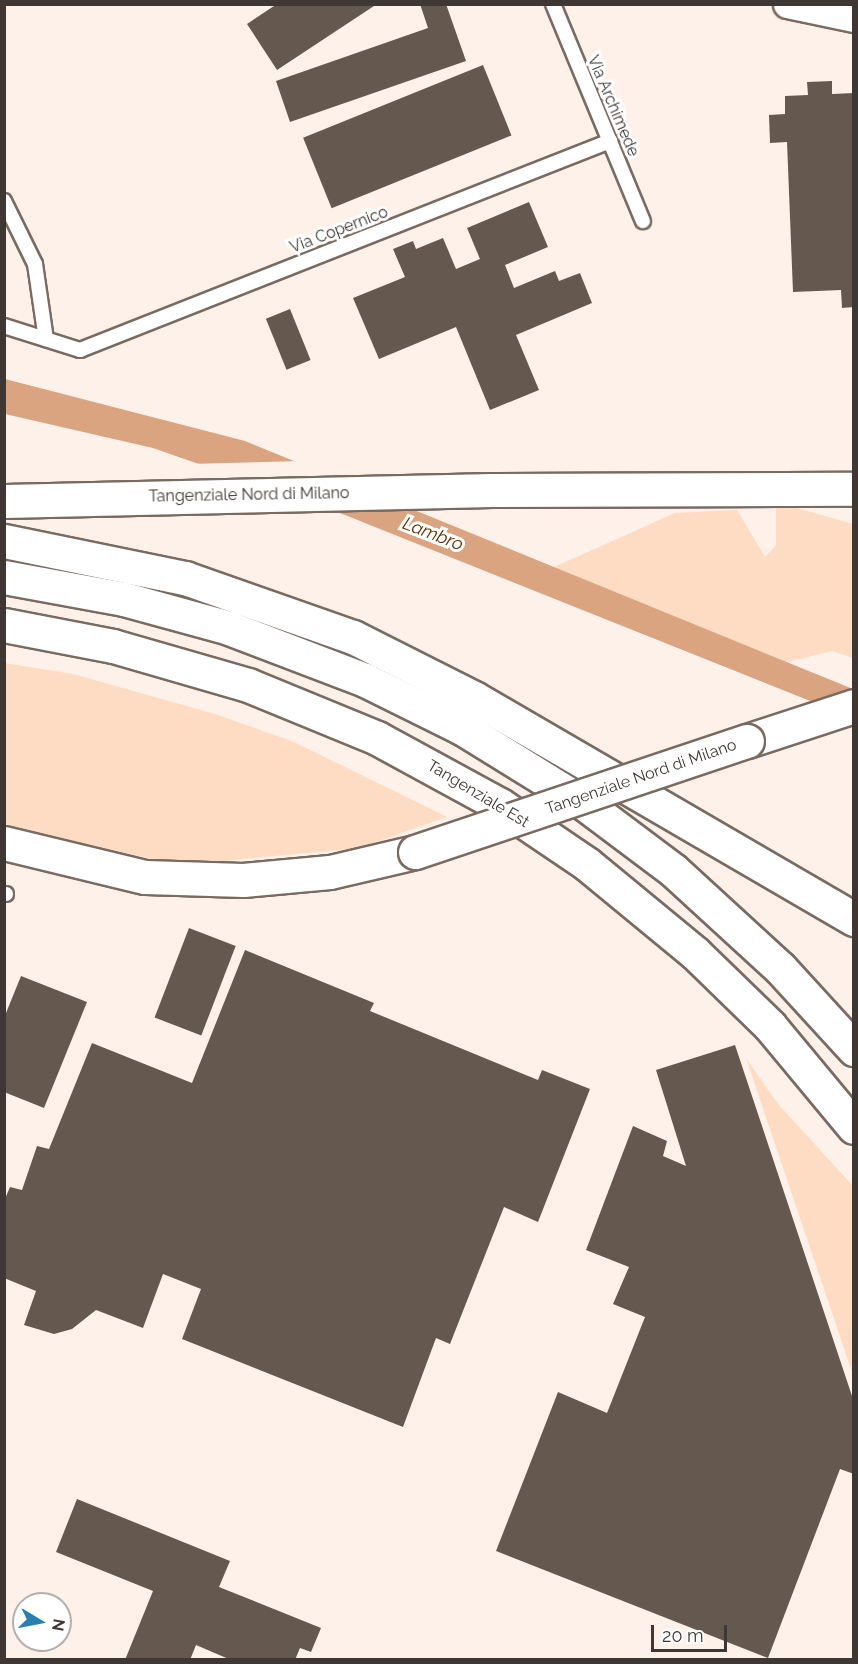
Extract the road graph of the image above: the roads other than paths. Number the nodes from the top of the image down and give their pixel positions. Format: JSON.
{"nodes":[{"id":1,"x":553,"y":4,"type":"edge"},
{"id":2,"x":787,"y":4,"type":"edge"},
{"id":3,"x":854,"y":18,"type":"edge"},
{"id":4,"x":610,"y":141,"type":"junction"},
{"id":5,"x":4,"y":201,"type":"edge"},
{"id":6,"x":644,"y":221,"type":"dead end"},
{"id":7,"x":4,"y":326,"type":"edge"},
{"id":8,"x":46,"y":339,"type":"junction"},
{"id":9,"x":854,"y":489,"type":"edge"},
{"id":10,"x":7,"y":501,"type":"edge"},
{"id":11,"x":4,"y":541,"type":"edge"},
{"id":12,"x":4,"y":577,"type":"edge"},
{"id":13,"x":4,"y":625,"type":"edge"},
{"id":14,"x":854,"y":706,"type":"edge"},
{"id":15,"x":4,"y":843,"type":"edge"},
{"id":16,"x":854,"y":919,"type":"edge"},
{"id":17,"x":854,"y":1049,"type":"edge"},
{"id":18,"x":854,"y":1126,"type":"edge"}],
"edges":[{"from":1,"to":4,"type":"lane","name":"Via Archimede"},
{"from":2,"to":3,"type":"street"},
{"from":4,"to":6,"type":"lane","name":"Via Archimede"},
{"from":4,"to":8,"type":"lane","name":"Via Copernico"},
{"from":5,"to":8,"type":"lane"},
{"from":7,"to":8,"type":"lane"},
{"from":9,"to":10,"type":"highway","name":"Tangenziale Nord di Milano"},
{"from":11,"to":16,"type":"highway"},
{"from":12,"to":17,"type":"highway"},
{"from":13,"to":18,"type":"highway","name":"Tangenziale Est"},
{"from":14,"to":15,"type":"highway","name":"Tangenziale Nord di Milano","bridge":true}]}
